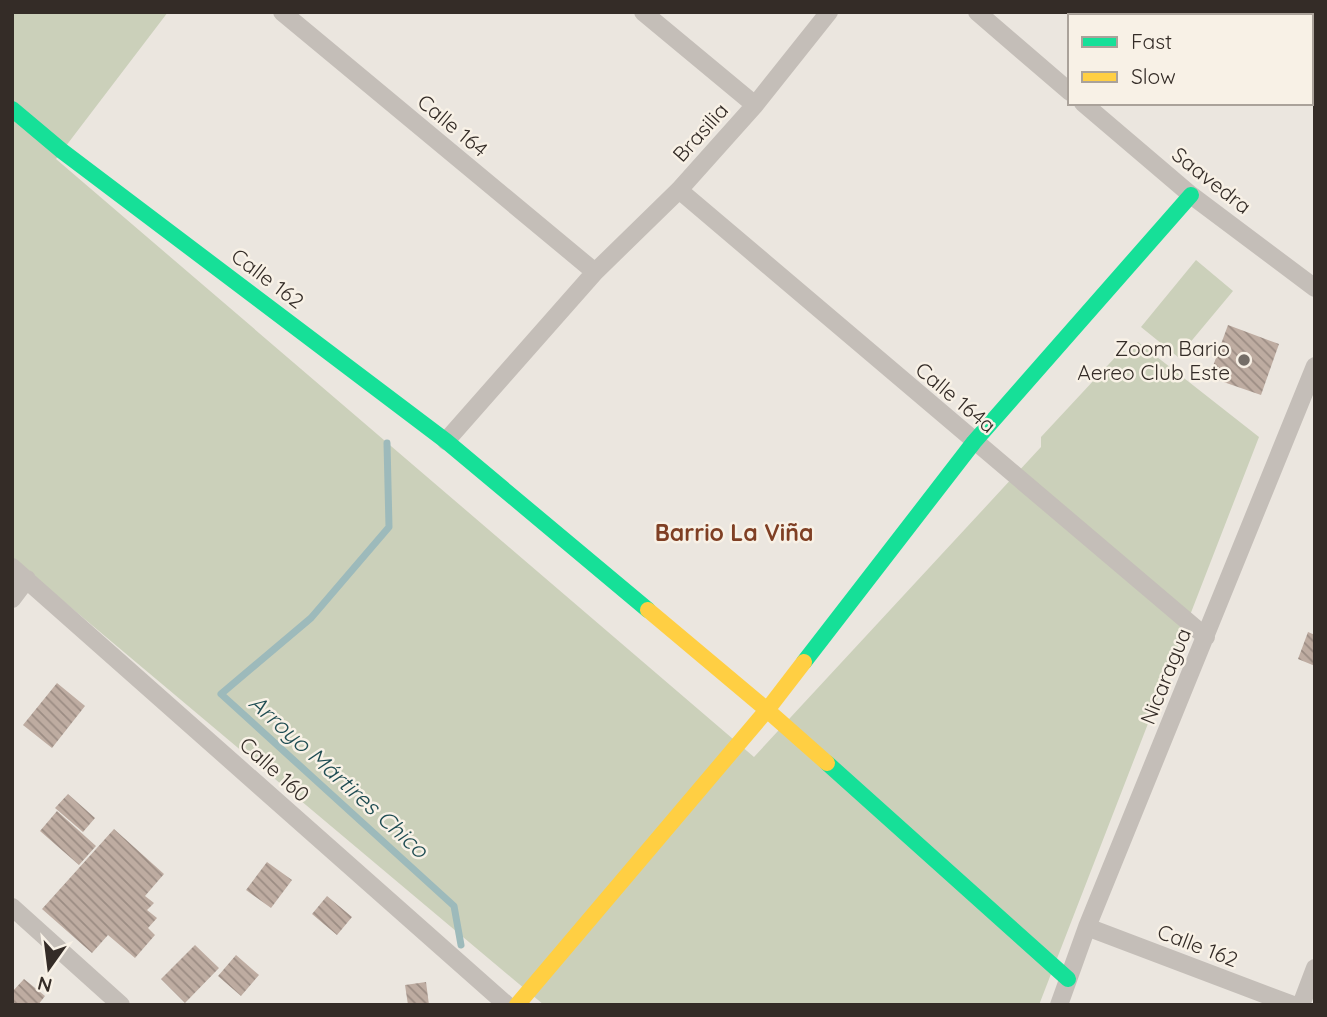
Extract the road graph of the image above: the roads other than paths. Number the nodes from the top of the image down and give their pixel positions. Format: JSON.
{"nodes":[{"id":1,"x":282,"y":12,"type":"edge"},
{"id":2,"x":643,"y":12,"type":"edge"},
{"id":3,"x":829,"y":12,"type":"edge"},
{"id":4,"x":976,"y":12,"type":"edge"},
{"id":5,"x":1068,"y":90,"type":"edge"},
{"id":6,"x":755,"y":105,"type":"junction"},
{"id":7,"x":1085,"y":105,"type":"edge"},
{"id":8,"x":12,"y":109,"type":"edge"},
{"id":9,"x":678,"y":190,"type":"junction"},
{"id":10,"x":1191,"y":194,"type":"junction"},
{"id":11,"x":595,"y":272,"type":"junction"},
{"id":12,"x":1315,"y":288,"type":"edge"},
{"id":13,"x":1315,"y":366,"type":"edge"},
{"id":14,"x":1309,"y":399,"type":"edge"},
{"id":15,"x":446,"y":441,"type":"junction"},
{"id":16,"x":974,"y":442,"type":"junction"},
{"id":17,"x":12,"y":566,"type":"edge"},
{"id":18,"x":27,"y":579,"type":"junction"},
{"id":19,"x":12,"y":599,"type":"edge"},
{"id":20,"x":1206,"y":637,"type":"junction"},
{"id":21,"x":767,"y":710,"type":"junction"},
{"id":22,"x":12,"y":907,"type":"edge"},
{"id":23,"x":1087,"y":927,"type":"junction"},
{"id":24,"x":1315,"y":968,"type":"edge"},
{"id":25,"x":1068,"y":979,"type":"junction"},
{"id":26,"x":121,"y":1005,"type":"edge"},
{"id":27,"x":507,"y":1005,"type":"edge"},
{"id":28,"x":517,"y":1005,"type":"edge"},
{"id":29,"x":1059,"y":1005,"type":"edge"},
{"id":30,"x":1293,"y":1005,"type":"edge"},
{"id":31,"x":1301,"y":1005,"type":"edge"}],
"edges":[{"from":1,"to":11,"type":"street","name":"Calle 164"},
{"from":2,"to":6,"type":"street"},
{"from":3,"to":6,"type":"street","name":"Brasilia"},
{"from":4,"to":5,"type":"street"},
{"from":6,"to":9,"type":"street","name":"Brasilia"},
{"from":7,"to":10,"type":"street","name":"Saavedra"},
{"from":8,"to":15,"type":"street","name":"Calle 162"},
{"from":9,"to":11,"type":"street","name":"Brasilia"},
{"from":9,"to":16,"type":"street","name":"Calle 164a"},
{"from":10,"to":12,"type":"street","name":"Saavedra"},
{"from":10,"to":16,"type":"street"},
{"from":11,"to":15,"type":"street","name":"Brasilia"},
{"from":13,"to":14,"type":"street","name":"Nicaragua"},
{"from":14,"to":20,"type":"street","name":"Nicaragua"},
{"from":15,"to":21,"type":"street","name":"Calle 162"},
{"from":16,"to":20,"type":"street","name":"Calle 164a"},
{"from":16,"to":21,"type":"street"},
{"from":17,"to":18,"type":"street","name":"Calle 160"},
{"from":18,"to":19,"type":"street"},
{"from":18,"to":27,"type":"street","name":"Calle 160"},
{"from":20,"to":23,"type":"street","name":"Nicaragua"},
{"from":21,"to":25,"type":"street","name":"Calle 162"},
{"from":21,"to":28,"type":"street"},
{"from":22,"to":26,"type":"street"},
{"from":23,"to":25,"type":"street","name":"Nicaragua"},
{"from":23,"to":30,"type":"street","name":"Calle 162"},
{"from":24,"to":31,"type":"street"},
{"from":25,"to":29,"type":"street","name":"Nicaragua"}]}
